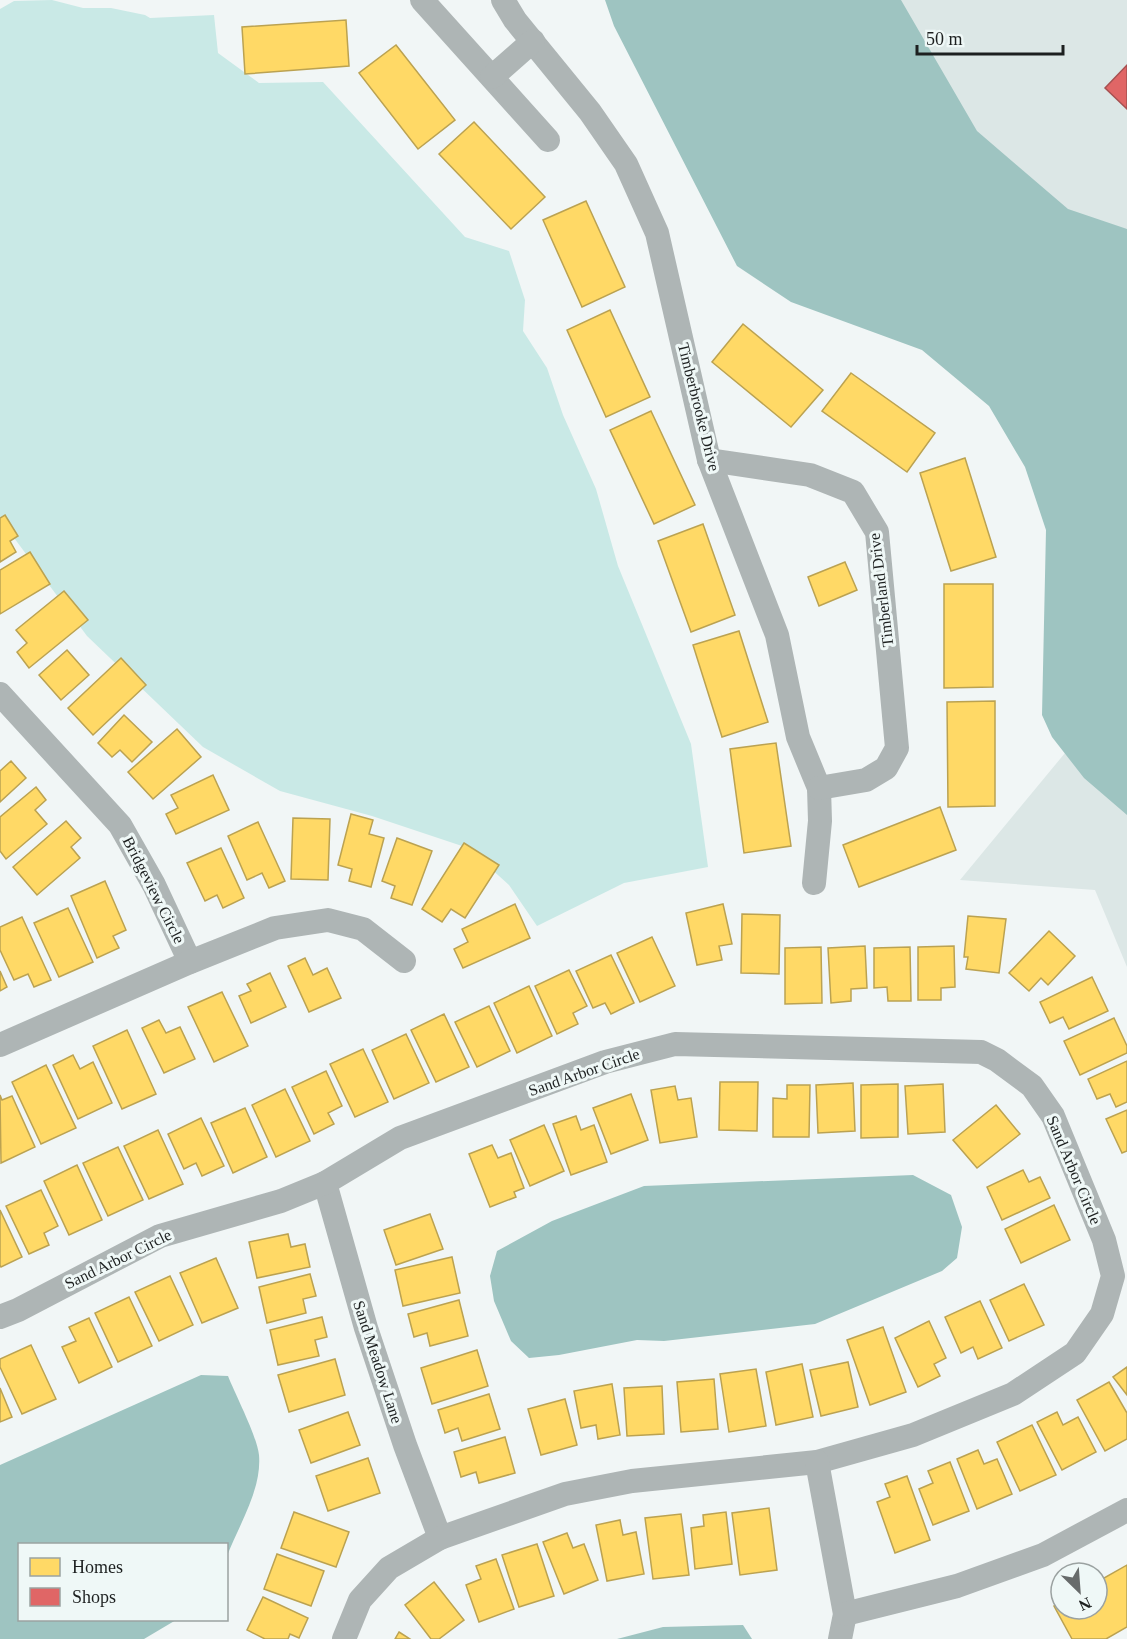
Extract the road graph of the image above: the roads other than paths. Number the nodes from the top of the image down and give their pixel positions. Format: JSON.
{"nodes":[{"id":1,"x":422,"y":0,"type":"edge"},
{"id":2,"x":503,"y":0,"type":"edge"},
{"id":3,"x":533,"y":41,"type":"junction"},
{"id":4,"x":492,"y":77,"type":"junction"},
{"id":5,"x":548,"y":140,"type":"dead end"},
{"id":6,"x":709,"y":460,"type":"junction"},
{"id":7,"x":0,"y":694,"type":"edge"},
{"id":8,"x":819,"y":788,"type":"junction"},
{"id":9,"x":814,"y":884,"type":"dead end"},
{"id":10,"x":404,"y":961,"type":"dead end"},
{"id":11,"x":190,"y":962,"type":"junction"},
{"id":12,"x":0,"y":1044,"type":"edge"},
{"id":13,"x":325,"y":1183,"type":"junction"},
{"id":14,"x":0,"y":1317,"type":"edge"},
{"id":15,"x":817,"y":1462,"type":"junction"},
{"id":16,"x":1127,"y":1510,"type":"edge"},
{"id":17,"x":440,"y":1538,"type":"junction"},
{"id":18,"x":845,"y":1614,"type":"junction"},
{"id":19,"x":344,"y":1639,"type":"edge"},
{"id":20,"x":840,"y":1639,"type":"edge"}],
"edges":[{"from":1,"to":4,"type":"street"},
{"from":2,"to":3,"type":"street","name":"Timberbrooke Drive"},
{"from":3,"to":4,"type":"street"},
{"from":3,"to":6,"type":"street","name":"Timberbrooke Drive"},
{"from":4,"to":5,"type":"street"},
{"from":6,"to":8,"type":"street","name":"Timberbrooke Drive"},
{"from":6,"to":8,"type":"street","name":"Timberland Drive"},
{"from":7,"to":11,"type":"street","name":"Bridgeview Circle"},
{"from":8,"to":9,"type":"street","name":"Timberbrooke Drive"},
{"from":10,"to":11,"type":"street"},
{"from":11,"to":12,"type":"street","name":"Bridgeview Circle"},
{"from":13,"to":14,"type":"street","name":"Sand Arbor Circle"},
{"from":13,"to":15,"type":"street","name":"Sand Arbor Circle"},
{"from":13,"to":17,"type":"street","name":"Sand Meadow Lane"},
{"from":15,"to":17,"type":"street","name":"Sand Arbor Circle"},
{"from":15,"to":18,"type":"street"},
{"from":16,"to":18,"type":"street"},
{"from":17,"to":19,"type":"street","name":"Sand Arbor Circle"},
{"from":18,"to":20,"type":"street"}]}
